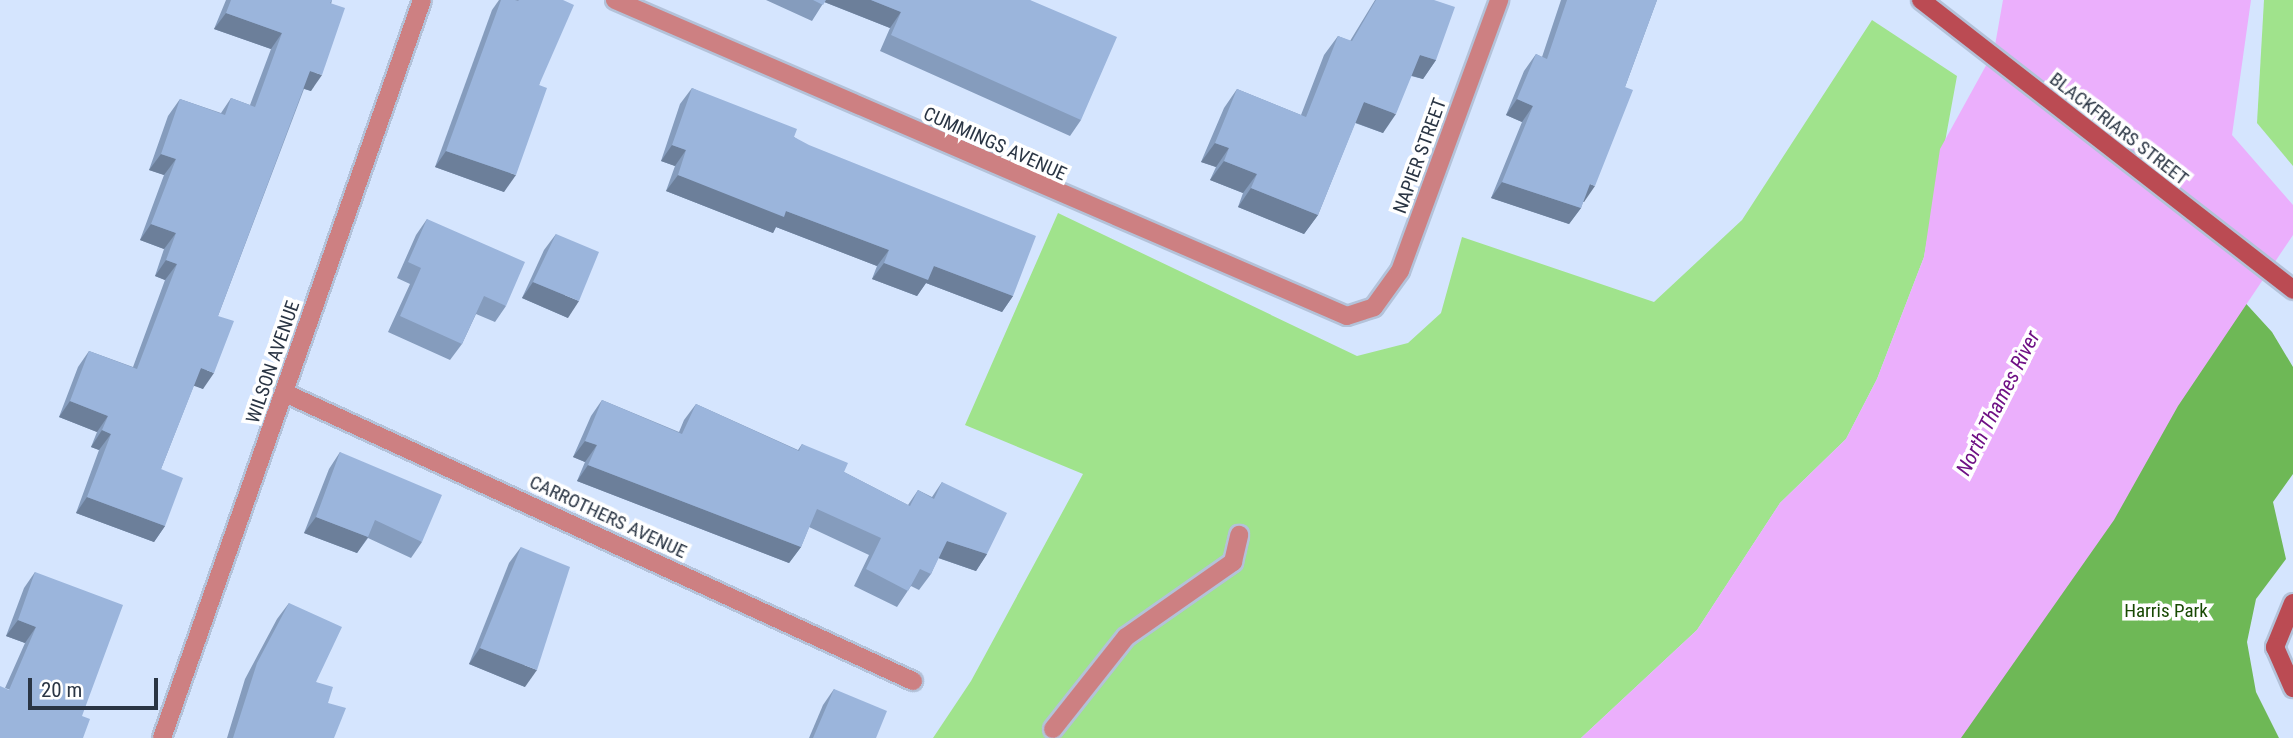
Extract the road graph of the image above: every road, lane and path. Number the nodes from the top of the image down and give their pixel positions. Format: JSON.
{"nodes":[{"id":1,"x":422,"y":0,"type":"edge"},
{"id":2,"x":615,"y":0,"type":"edge"},
{"id":3,"x":1499,"y":0,"type":"edge"},
{"id":4,"x":1921,"y":0,"type":"edge"},
{"id":5,"x":2293,"y":290,"type":"edge"},
{"id":6,"x":1361,"y":313,"type":"joint"},
{"id":7,"x":285,"y":393,"type":"junction"},
{"id":8,"x":1239,"y":535,"type":"dead end"},
{"id":9,"x":2293,"y":603,"type":"edge"},
{"id":10,"x":913,"y":681,"type":"dead end"},
{"id":11,"x":2293,"y":688,"type":"edge"},
{"id":12,"x":1053,"y":729,"type":"dead end"},
{"id":13,"x":162,"y":738,"type":"edge"}],
"edges":[{"from":1,"to":7,"type":"street","name":"WILSON AVENUE"},
{"from":2,"to":6,"type":"street","name":"CUMMINGS AVENUE"},
{"from":3,"to":6,"type":"street","name":"NAPIER STREET"},
{"from":4,"to":5,"type":"street","name":"BLACKFRIARS STREET"},
{"from":7,"to":10,"type":"street","name":"CARROTHERS AVENUE"},
{"from":7,"to":13,"type":"street","name":"WILSON AVENUE"},
{"from":8,"to":12,"type":"street"},
{"from":9,"to":11,"type":"street"}]}
